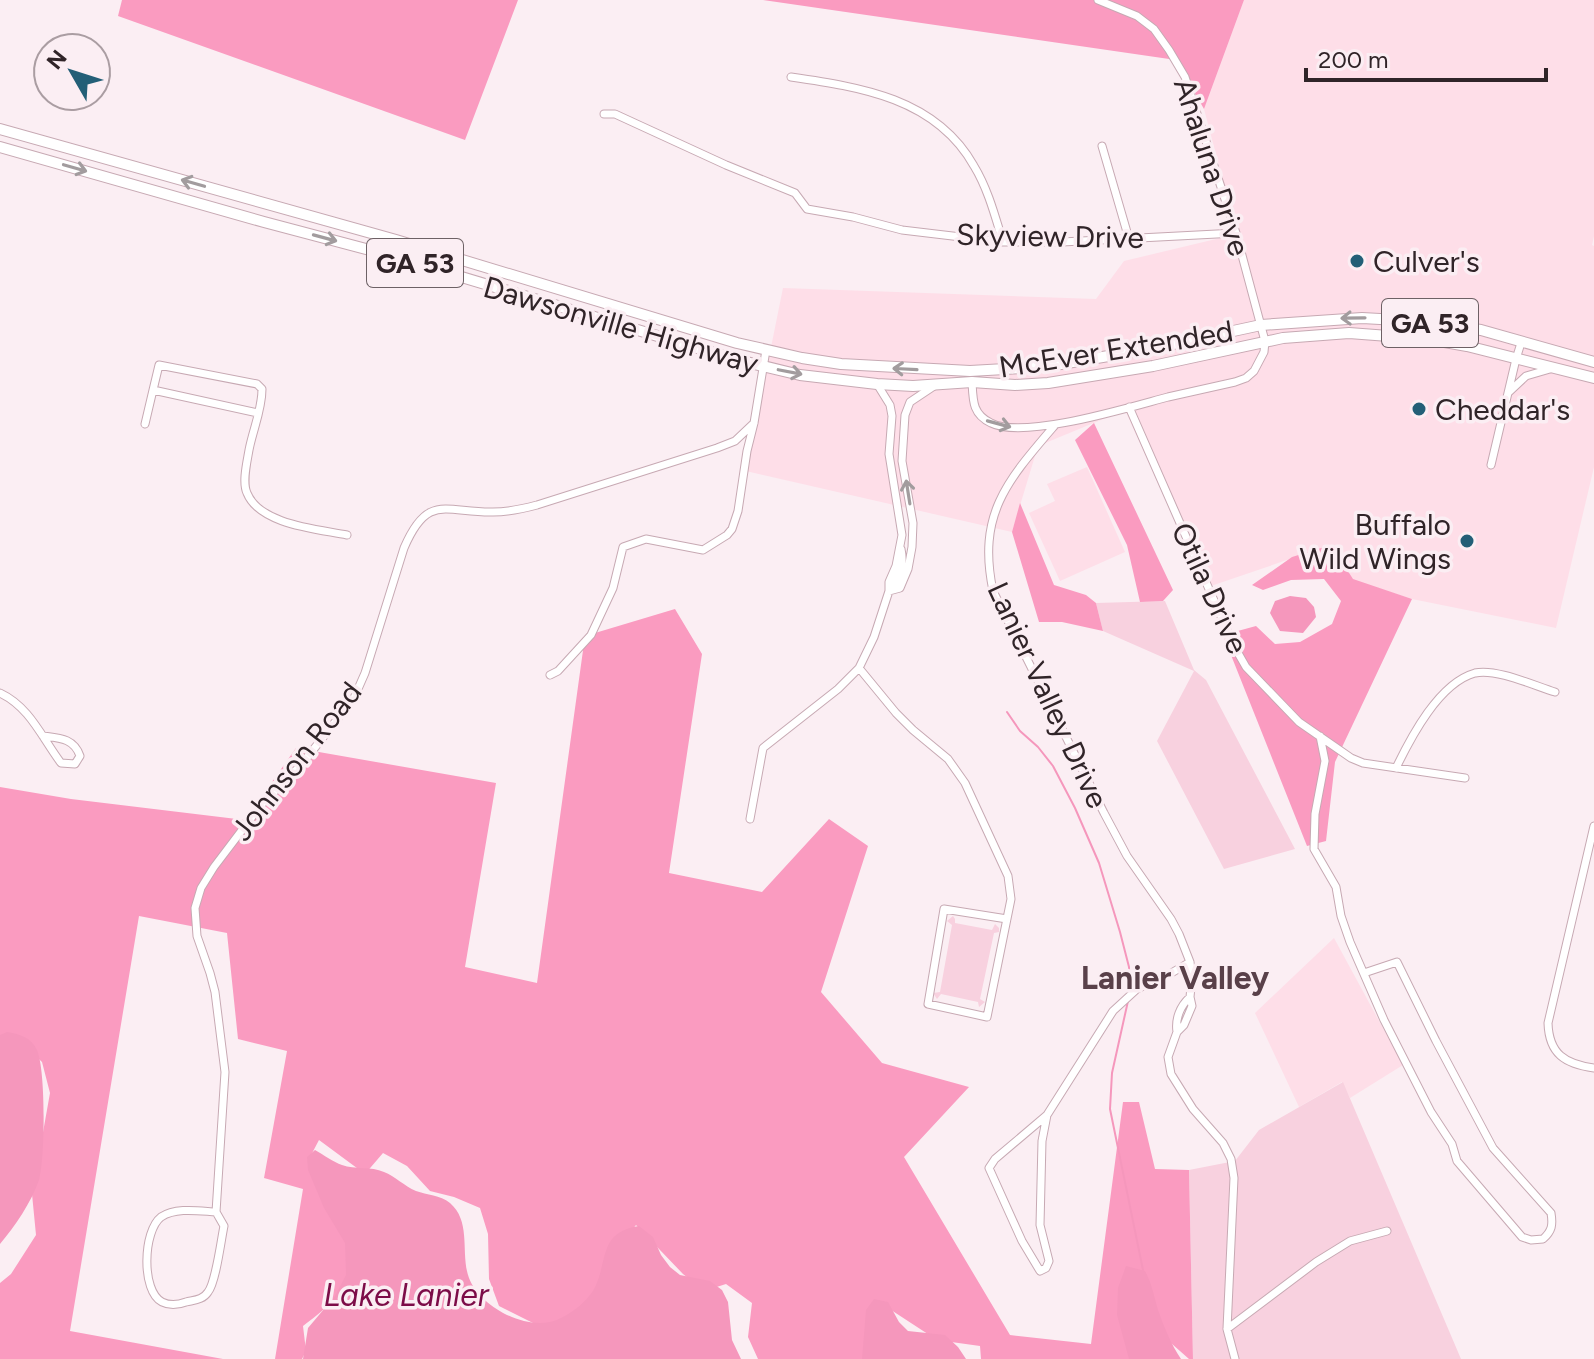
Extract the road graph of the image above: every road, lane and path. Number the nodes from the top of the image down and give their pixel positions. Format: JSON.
{"nodes":[{"id":1,"x":1098,"y":0,"type":"edge"},
{"id":2,"x":791,"y":77,"type":"dead end"},
{"id":3,"x":604,"y":114,"type":"dead end"},
{"id":4,"x":0,"y":129,"type":"edge"},
{"id":5,"x":1102,"y":146,"type":"dead end"},
{"id":6,"x":0,"y":147,"type":"edge"},
{"id":7,"x":268,"y":204,"type":"junction"},
{"id":8,"x":264,"y":222,"type":"junction"},
{"id":9,"x":1236,"y":233,"type":"junction"},
{"id":10,"x":1129,"y":239,"type":"junction"},
{"id":11,"x":1003,"y":242,"type":"junction"},
{"id":12,"x":1261,"y":325,"type":"junction"},
{"id":13,"x":1265,"y":341,"type":"junction"},
{"id":14,"x":1521,"y":343,"type":"junction"},
{"id":15,"x":766,"y":350,"type":"junction"},
{"id":16,"x":1516,"y":359,"type":"junction"},
{"id":17,"x":1594,"y":362,"type":"edge"},
{"id":18,"x":763,"y":367,"type":"junction"},
{"id":19,"x":1555,"y":368,"type":"junction"},
{"id":20,"x":971,"y":377,"type":"junction"},
{"id":21,"x":1594,"y":378,"type":"edge"},
{"id":22,"x":877,"y":384,"type":"junction"},
{"id":23,"x":936,"y":385,"type":"junction"},
{"id":24,"x":153,"y":390,"type":"junction"},
{"id":25,"x":1508,"y":393,"type":"junction"},
{"id":26,"x":1129,"y":407,"type":"junction"},
{"id":27,"x":258,"y":413,"type":"junction"},
{"id":28,"x":754,"y":423,"type":"junction"},
{"id":29,"x":145,"y":424,"type":"dead end"},
{"id":30,"x":1055,"y":425,"type":"junction"},
{"id":31,"x":890,"y":436,"type":"junction"},
{"id":32,"x":904,"y":436,"type":"junction"},
{"id":33,"x":1491,"y":465,"type":"dead end"},
{"id":34,"x":913,"y":529,"type":"junction"},
{"id":35,"x":902,"y":531,"type":"junction"},
{"id":36,"x":347,"y":535,"type":"dead end"},
{"id":37,"x":902,"y":567,"type":"junction"},
{"id":38,"x":889,"y":591,"type":"junction"},
{"id":39,"x":859,"y":668,"type":"junction"},
{"id":40,"x":550,"y":675,"type":"dead end"},
{"id":41,"x":1555,"y":692,"type":"dead end"},
{"id":42,"x":0,"y":693,"type":"edge"},
{"id":43,"x":43,"y":736,"type":"junction"},
{"id":44,"x":1320,"y":736,"type":"junction"},
{"id":45,"x":1396,"y":768,"type":"junction"},
{"id":46,"x":1465,"y":778,"type":"dead end"},
{"id":47,"x":750,"y":819,"type":"dead end"},
{"id":48,"x":1594,"y":826,"type":"edge"},
{"id":49,"x":1007,"y":919,"type":"junction"},
{"id":50,"x":1190,"y":962,"type":"junction"},
{"id":51,"x":1364,"y":973,"type":"junction"},
{"id":52,"x":1594,"y":1068,"type":"edge"},
{"id":53,"x":1047,"y":1115,"type":"junction"},
{"id":54,"x":216,"y":1212,"type":"junction"},
{"id":55,"x":1387,"y":1231,"type":"dead end"},
{"id":56,"x":1227,"y":1329,"type":"junction"},
{"id":57,"x":1235,"y":1359,"type":"edge"}],
"edges":[{"from":1,"to":9,"type":"street","name":"Ahaluna Drive"},
{"from":2,"to":11,"type":"street"},
{"from":3,"to":11,"type":"street","name":"Skyview Drive"},
{"from":7,"to":4,"type":"main road","name":"Dawsonville Highway","number":"GA 53","one_way":true},
{"from":5,"to":10,"type":"street"},
{"from":6,"to":8,"type":"main road","name":"Dawsonville Highway","number":"GA 53","one_way":true},
{"from":7,"to":8,"type":"street"},
{"from":7,"to":15,"type":"main road","name":"Dawsonville Highway","number":"GA 53"},
{"from":8,"to":18,"type":"main road","name":"Dawsonville Highway","number":"GA 53","one_way":true},
{"from":9,"to":10,"type":"street","name":"Skyview Drive"},
{"from":9,"to":12,"type":"street","name":"Ahaluna Drive"},
{"from":10,"to":11,"type":"street","name":"Skyview Drive"},
{"from":12,"to":13,"type":"street","name":"Ahaluna Drive"},
{"from":14,"to":12,"type":"main road","number":"GA 53","one_way":true},
{"from":12,"to":20,"type":"main road","name":"McEver Extended","number":"GA 53"},
{"from":13,"to":16,"type":"main road","name":"Dawsonville Highway","number":"GA 53"},
{"from":13,"to":20,"type":"main road","name":"Dawsonville Highway","number":"GA 53"},
{"from":13,"to":26,"type":"street"},
{"from":14,"to":16,"type":"street"},
{"from":14,"to":17,"type":"main road","number":"GA 53"},
{"from":15,"to":18,"type":"street"},
{"from":20,"to":15,"type":"main road","name":"Dawsonville Highway","number":"GA 53","one_way":true},
{"from":16,"to":19,"type":"main road","name":"Dawsonville Highway","number":"GA 53"},
{"from":16,"to":25,"type":"street"},
{"from":18,"to":22,"type":"main road","name":"Dawsonville Highway","number":"GA 53","one_way":true},
{"from":18,"to":28,"type":"street"},
{"from":19,"to":21,"type":"main road","name":"Dawsonville Highway","number":"GA 53"},
{"from":19,"to":25,"type":"street"},
{"from":20,"to":23,"type":"main road","name":"Dawsonville Highway","number":"GA 53"},
{"from":20,"to":30,"type":"street","one_way":true},
{"from":22,"to":23,"type":"main road","name":"Dawsonville Highway","number":"GA 53"},
{"from":22,"to":31,"type":"street"},
{"from":23,"to":32,"type":"street"},
{"from":24,"to":27,"type":"street"},
{"from":24,"to":27,"type":"street"},
{"from":24,"to":29,"type":"street"},
{"from":25,"to":33,"type":"street"},
{"from":26,"to":30,"type":"street"},
{"from":26,"to":44,"type":"street","name":"Otila Drive"},
{"from":27,"to":36,"type":"street"},
{"from":28,"to":40,"type":"street"},
{"from":28,"to":54,"type":"street","name":"Johnson Road"},
{"from":30,"to":50,"type":"street","name":"Lanier Valley Drive"},
{"from":31,"to":32,"type":"street"},
{"from":31,"to":35,"type":"street"},
{"from":34,"to":32,"type":"street","one_way":true},
{"from":34,"to":35,"type":"street"},
{"from":34,"to":37,"type":"street"},
{"from":35,"to":37,"type":"street"},
{"from":37,"to":38,"type":"street"},
{"from":37,"to":38,"type":"street"},
{"from":38,"to":39,"type":"street"},
{"from":39,"to":47,"type":"street"},
{"from":39,"to":49,"type":"street"},
{"from":41,"to":45,"type":"street"},
{"from":42,"to":43,"type":"street"},
{"from":43,"to":43,"type":"street"},
{"from":44,"to":45,"type":"street","name":"Otila Drive"},
{"from":44,"to":51,"type":"street"},
{"from":45,"to":46,"type":"street","name":"Otila Drive"},
{"from":48,"to":52,"type":"street"},
{"from":49,"to":49,"type":"street"},
{"from":50,"to":53,"type":"street"},
{"from":50,"to":56,"type":"street"},
{"from":51,"to":51,"type":"street"},
{"from":53,"to":53,"type":"street"},
{"from":54,"to":54,"type":"street","name":"Johnson Road"},
{"from":55,"to":56,"type":"street"},
{"from":56,"to":57,"type":"street"}]}
